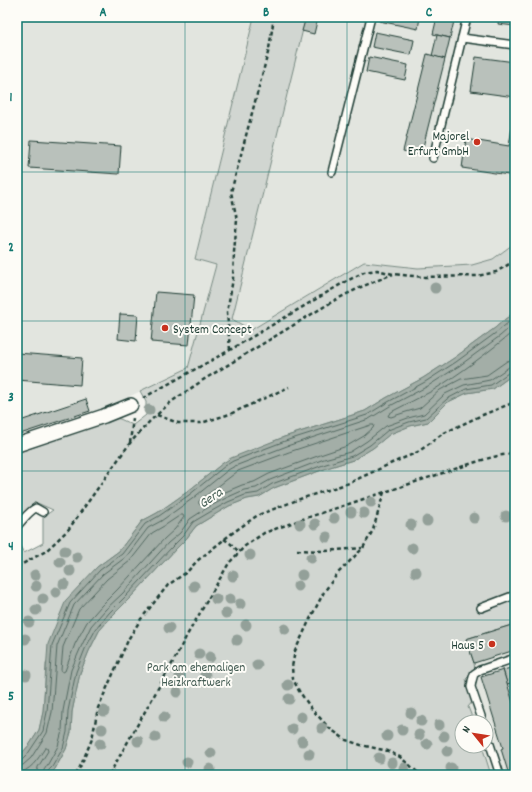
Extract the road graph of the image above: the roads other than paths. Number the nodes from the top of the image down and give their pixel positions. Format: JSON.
{"nodes":[{"id":1,"x":371,"y":17,"type":"edge"},
{"id":2,"x":467,"y":17,"type":"edge"},
{"id":3,"x":462,"y":38,"type":"junction"},
{"id":4,"x":515,"y":45,"type":"edge"},
{"id":5,"x":433,"y":158,"type":"dead end"},
{"id":6,"x":332,"y":172,"type":"dead end"},
{"id":7,"x":131,"y":405,"type":"road end"},
{"id":8,"x":17,"y":445,"type":"edge"},
{"id":9,"x":43,"y":512,"type":"dead end"},
{"id":10,"x":17,"y":526,"type":"edge"},
{"id":11,"x":515,"y":595,"type":"edge"},
{"id":12,"x":481,"y":608,"type":"dead end"},
{"id":13,"x":515,"y":658,"type":"edge"},
{"id":14,"x":480,"y":714,"type":"edge"},
{"id":15,"x":493,"y":754,"type":"edge"},
{"id":16,"x":500,"y":775,"type":"edge"}],
"edges":[{"from":1,"to":6,"type":"lane"},
{"from":2,"to":3,"type":"lane"},
{"from":3,"to":4,"type":"lane"},
{"from":3,"to":5,"type":"lane"},
{"from":7,"to":8,"type":"street"},
{"from":9,"to":10,"type":"lane"},
{"from":11,"to":12,"type":"lane"},
{"from":13,"to":14,"type":"lane"},
{"from":15,"to":16,"type":"lane"}]}
